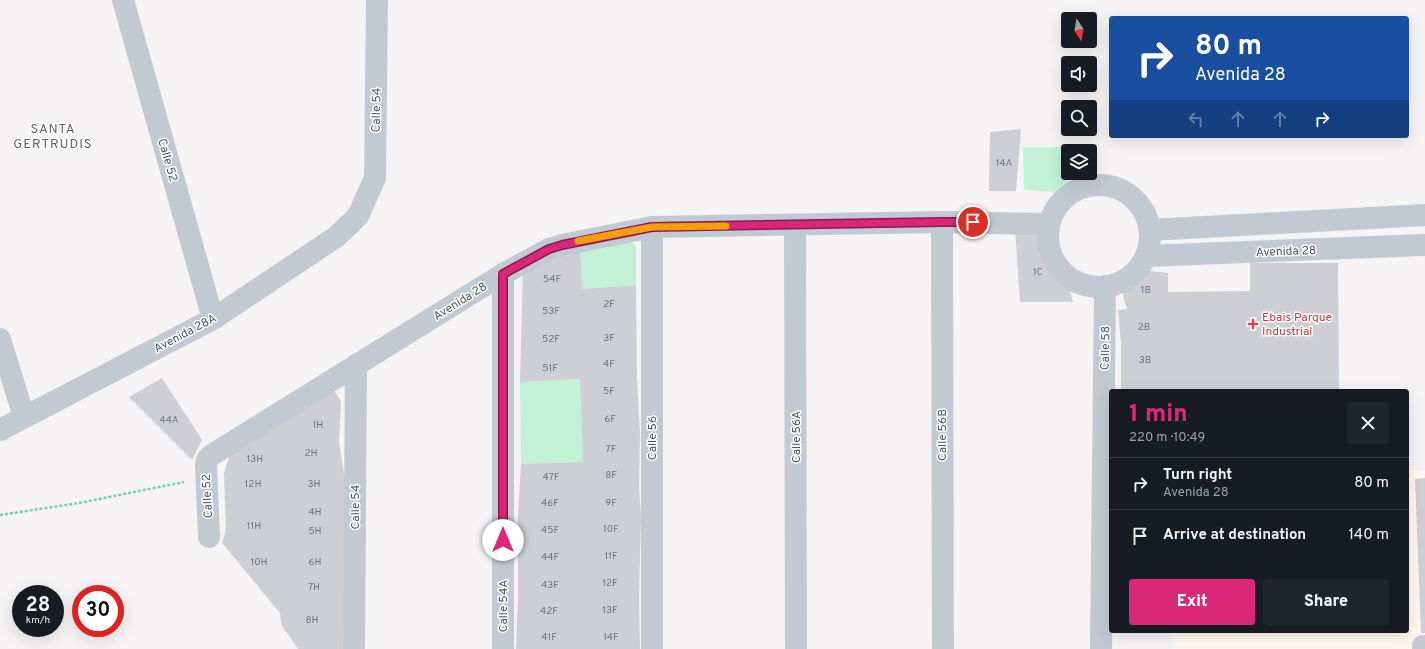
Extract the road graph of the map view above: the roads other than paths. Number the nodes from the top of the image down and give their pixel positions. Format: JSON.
{"nodes":[{"id":1,"x":123,"y":0,"type":"edge"},
{"id":2,"x":377,"y":0,"type":"edge"},
{"id":3,"x":358,"y":216,"type":"joint"},
{"id":4,"x":1425,"y":216,"type":"edge"},
{"id":5,"x":942,"y":222,"type":"junction"},
{"id":6,"x":1049,"y":224,"type":"junction"},
{"id":7,"x":795,"y":225,"type":"junction"},
{"id":8,"x":1247,"y":225,"type":"junction"},
{"id":9,"x":652,"y":227,"type":"junction"},
{"id":10,"x":1150,"y":230,"type":"junction"},
{"id":11,"x":1425,"y":245,"type":"edge"},
{"id":12,"x":1248,"y":252,"type":"junction"},
{"id":13,"x":1146,"y":256,"type":"junction"},
{"id":14,"x":503,"y":274,"type":"junction"},
{"id":15,"x":1106,"y":286,"type":"junction"},
{"id":16,"x":213,"y":319,"type":"junction"},
{"id":17,"x":0,"y":339,"type":"edge"},
{"id":18,"x":356,"y":365,"type":"junction"},
{"id":19,"x":24,"y":417,"type":"junction"},
{"id":20,"x":0,"y":430,"type":"edge"},
{"id":21,"x":210,"y":456,"type":"joint"},
{"id":22,"x":209,"y":537,"type":"dead end"},
{"id":23,"x":1425,"y":646,"type":"edge"},
{"id":24,"x":354,"y":649,"type":"edge"},
{"id":25,"x":502,"y":649,"type":"edge"},
{"id":26,"x":652,"y":649,"type":"edge"},
{"id":27,"x":796,"y":649,"type":"edge"},
{"id":28,"x":942,"y":649,"type":"edge"},
{"id":29,"x":1101,"y":649,"type":"edge"},
{"id":30,"x":1423,"y":649,"type":"edge"}],
"edges":[{"from":1,"to":16,"type":"street","name":"Calle 52"},
{"from":2,"to":3,"type":"street","name":"Calle 54"},
{"from":3,"to":16,"type":"street","name":"Avenida 28A"},
{"from":4,"to":8,"type":"street"},
{"from":5,"to":6,"type":"street","name":"Avenida 28"},
{"from":5,"to":7,"type":"street","name":"Avenida 28"},
{"from":5,"to":28,"type":"street","name":"Calle 56B"},
{"from":6,"to":10,"type":"street"},
{"from":6,"to":15,"type":"street"},
{"from":7,"to":9,"type":"street","name":"Avenida 28"},
{"from":7,"to":27,"type":"street","name":"Calle 56A"},
{"from":8,"to":10,"type":"street"},
{"from":8,"to":12,"type":"street"},
{"from":9,"to":14,"type":"street","name":"Avenida 28"},
{"from":9,"to":26,"type":"street","name":"Calle 56"},
{"from":10,"to":13,"type":"street"},
{"from":11,"to":12,"type":"street","name":"Avenida 28"},
{"from":12,"to":13,"type":"street","name":"Avenida 28"},
{"from":13,"to":15,"type":"street"},
{"from":14,"to":18,"type":"street","name":"Avenida 28"},
{"from":14,"to":25,"type":"street","name":"Calle 54A"},
{"from":15,"to":29,"type":"street","name":"Calle 58"},
{"from":16,"to":19,"type":"street","name":"Avenida 28A"},
{"from":17,"to":19,"type":"street"},
{"from":18,"to":21,"type":"street","name":"Avenida 28"},
{"from":18,"to":24,"type":"street","name":"Calle 54"},
{"from":19,"to":20,"type":"street","name":"Avenida 28A"},
{"from":21,"to":22,"type":"street","name":"Calle 52"},
{"from":23,"to":30,"type":"street"}]}
